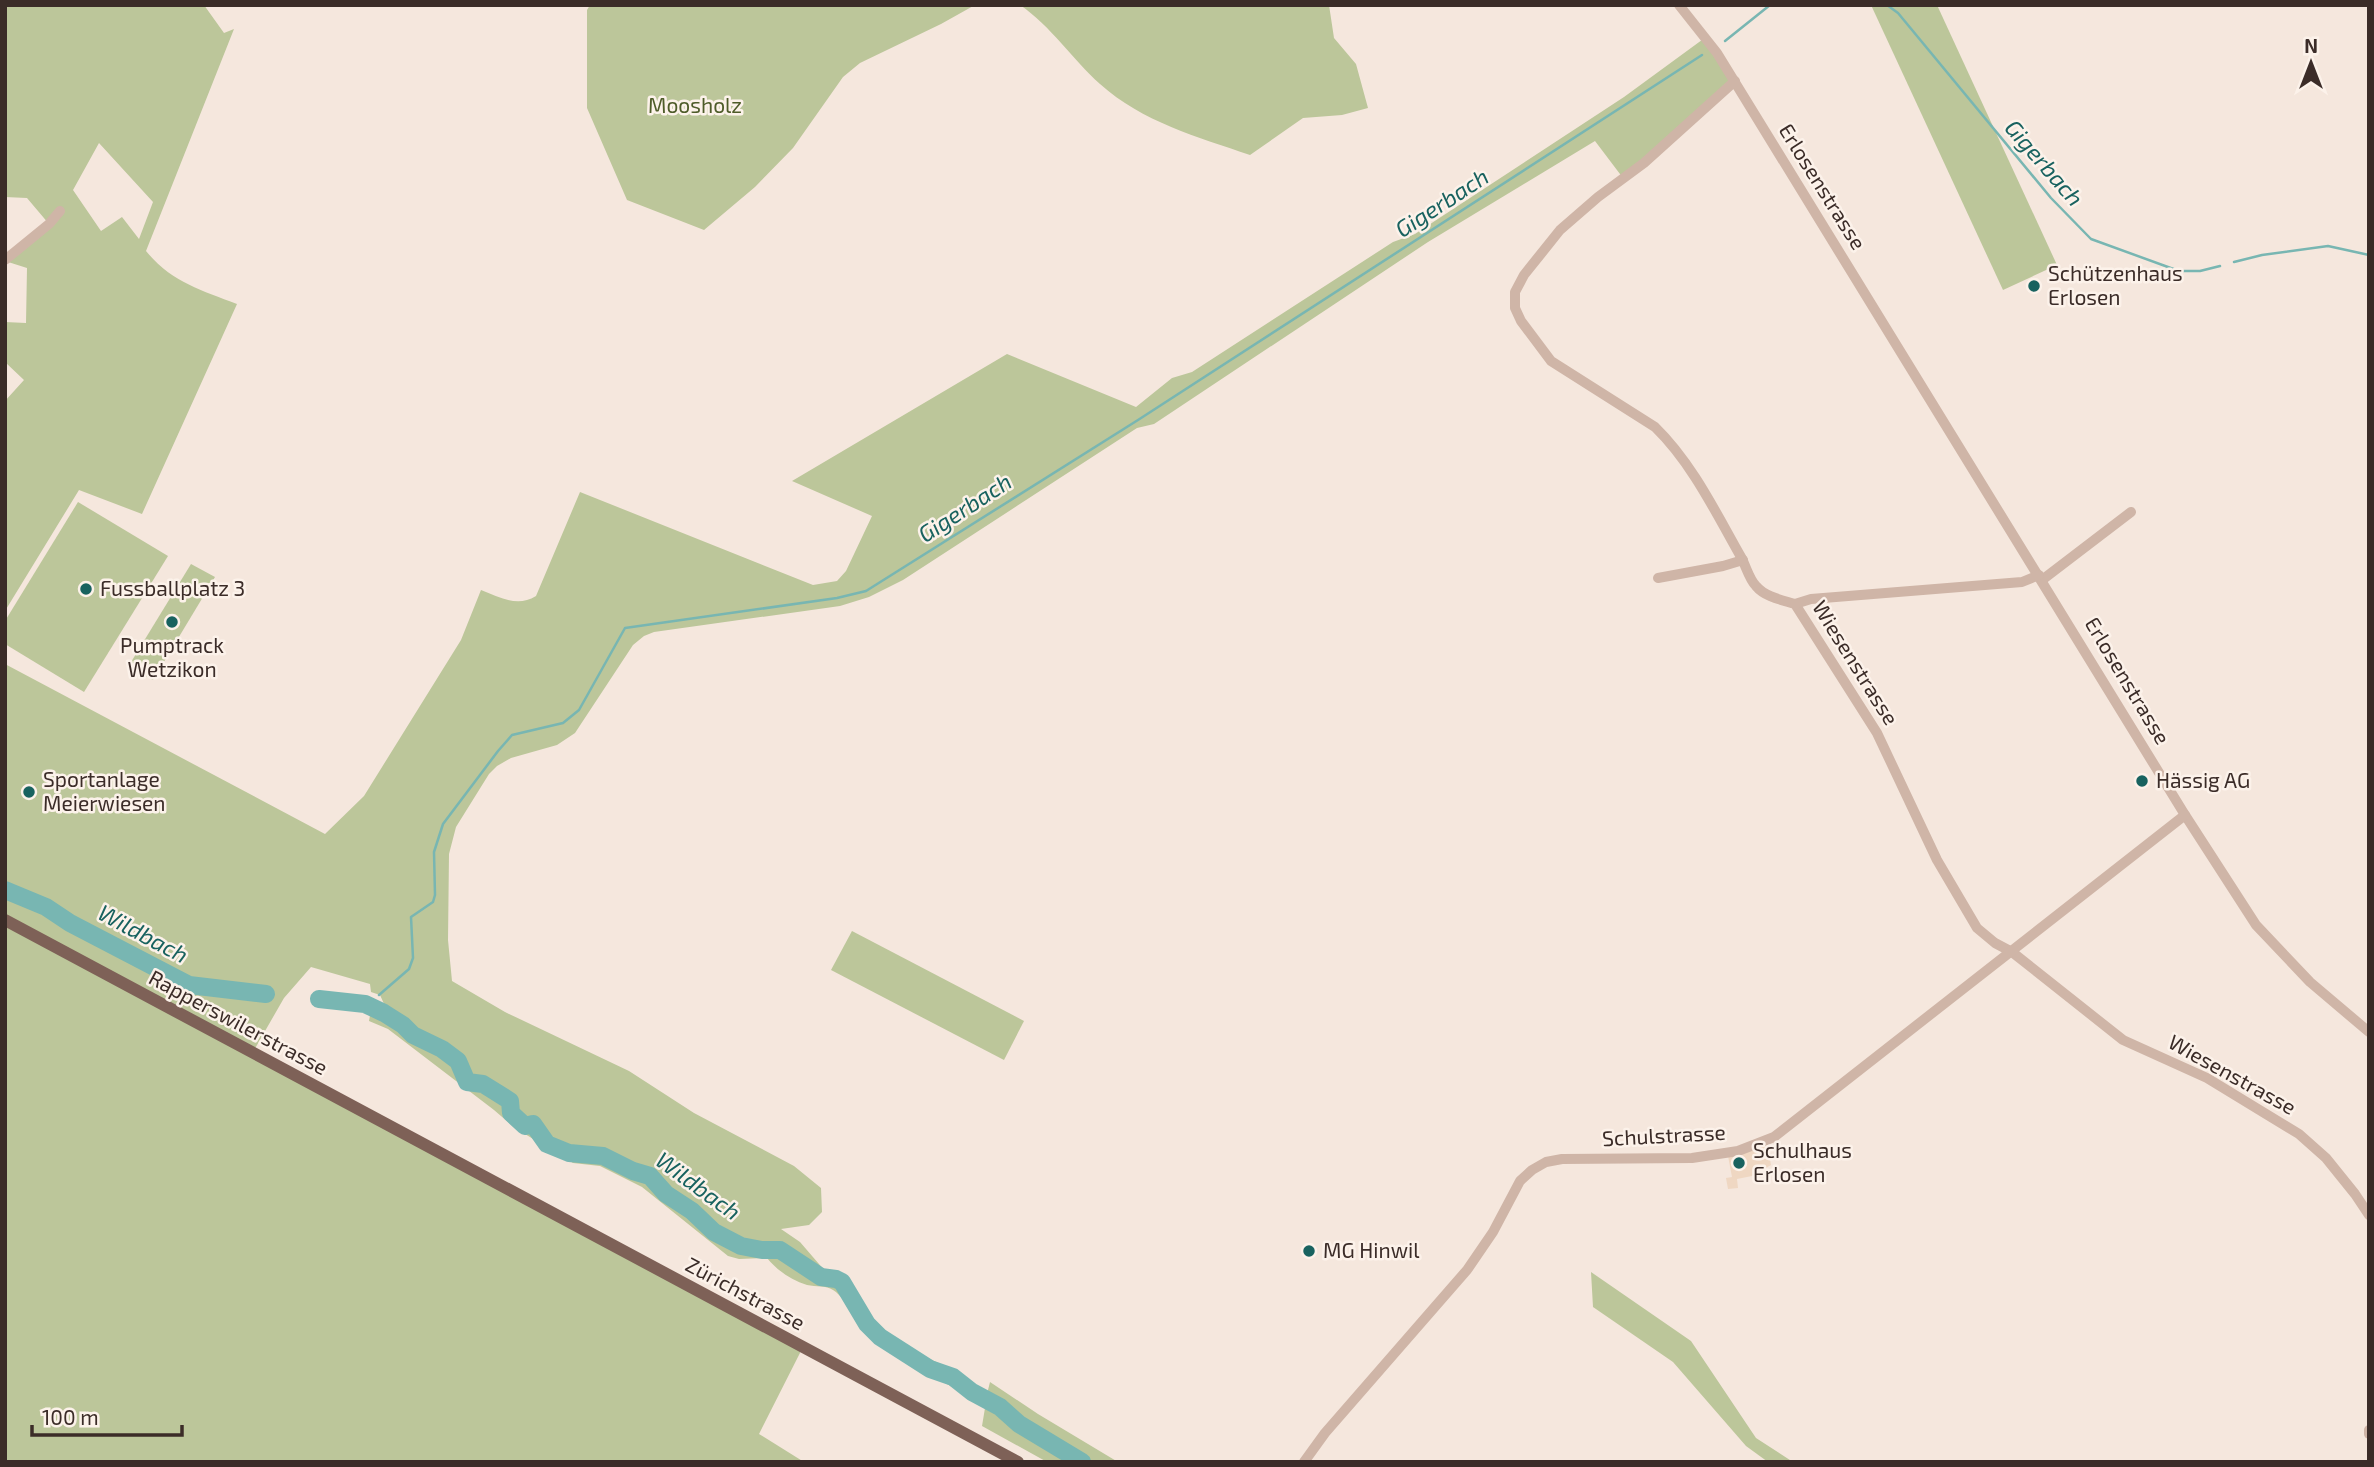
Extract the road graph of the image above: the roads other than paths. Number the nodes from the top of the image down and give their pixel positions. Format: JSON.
{"nodes":[{"id":1,"x":1679,"y":5,"type":"edge"},
{"id":2,"x":1735,"y":81,"type":"junction"},
{"id":3,"x":60,"y":211,"type":"dead end"},
{"id":4,"x":5,"y":260,"type":"edge"},
{"id":5,"x":2132,"y":512,"type":"dead end"},
{"id":6,"x":1743,"y":560,"type":"junction"},
{"id":7,"x":2041,"y":577,"type":"junction"},
{"id":8,"x":1658,"y":578,"type":"dead end"},
{"id":9,"x":1795,"y":604,"type":"junction"},
{"id":10,"x":2185,"y":815,"type":"junction"},
{"id":11,"x":5,"y":920,"type":"edge"},
{"id":12,"x":2012,"y":952,"type":"junction"},
{"id":13,"x":2369,"y":1032,"type":"edge"},
{"id":14,"x":454,"y":1160,"type":"joint"},
{"id":15,"x":2369,"y":1215,"type":"edge"},
{"id":16,"x":1018,"y":1462,"type":"edge"},
{"id":17,"x":1304,"y":1462,"type":"edge"}],
"edges":[{"from":1,"to":2,"type":"street","name":"Erlosenstrasse"},
{"from":2,"to":6,"type":"street","name":"Wiesenstrasse"},
{"from":2,"to":7,"type":"street","name":"Erlosenstrasse"},
{"from":3,"to":4,"type":"street"},
{"from":5,"to":7,"type":"street"},
{"from":6,"to":8,"type":"street"},
{"from":6,"to":9,"type":"street","name":"Wiesenstrasse"},
{"from":7,"to":9,"type":"street"},
{"from":7,"to":10,"type":"street","name":"Erlosenstrasse"},
{"from":9,"to":12,"type":"street","name":"Wiesenstrasse"},
{"from":10,"to":12,"type":"street","name":"Schulstrasse"},
{"from":10,"to":13,"type":"street","name":"Erlosenstrasse"},
{"from":11,"to":14,"type":"main road","name":"Rapperswilerstrasse"},
{"from":12,"to":15,"type":"street","name":"Wiesenstrasse"},
{"from":12,"to":17,"type":"street","name":"Schulstrasse"},
{"from":14,"to":16,"type":"main road","name":"Zürichstrasse"}]}
